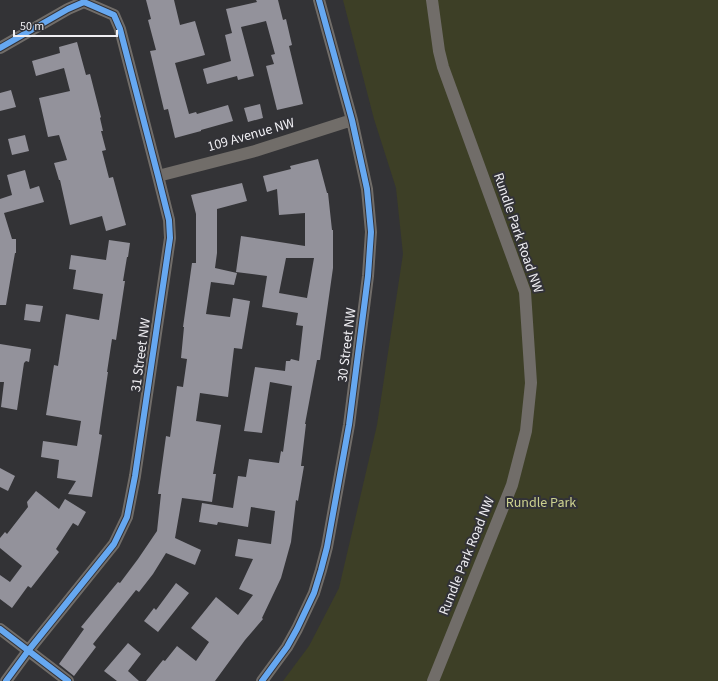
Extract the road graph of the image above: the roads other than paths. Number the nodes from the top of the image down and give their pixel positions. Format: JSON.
{"nodes":[{"id":1,"x":319,"y":0,"type":"edge"},
{"id":2,"x":432,"y":0,"type":"edge"},
{"id":3,"x":0,"y":48,"type":"edge"},
{"id":4,"x":352,"y":120,"type":"junction"},
{"id":5,"x":158,"y":176,"type":"junction"},
{"id":6,"x":0,"y":629,"type":"edge"},
{"id":7,"x":28,"y":651,"type":"junction"},
{"id":8,"x":6,"y":681,"type":"edge"},
{"id":9,"x":68,"y":681,"type":"edge"},
{"id":10,"x":262,"y":681,"type":"edge"},
{"id":11,"x":433,"y":681,"type":"edge"}],
"edges":[{"from":1,"to":4,"type":"street","name":"30 Street NW"},
{"from":2,"to":11,"type":"street","name":"Rundle Park Road NW"},
{"from":3,"to":5,"type":"street","name":"31 Street NW"},
{"from":4,"to":5,"type":"street","name":"109 Avenue NW"},
{"from":4,"to":10,"type":"street","name":"30 Street NW"},
{"from":5,"to":7,"type":"street","name":"31 Street NW"},
{"from":6,"to":7,"type":"street"},
{"from":7,"to":8,"type":"street","name":"31 Street NW"},
{"from":7,"to":9,"type":"street"}]}
